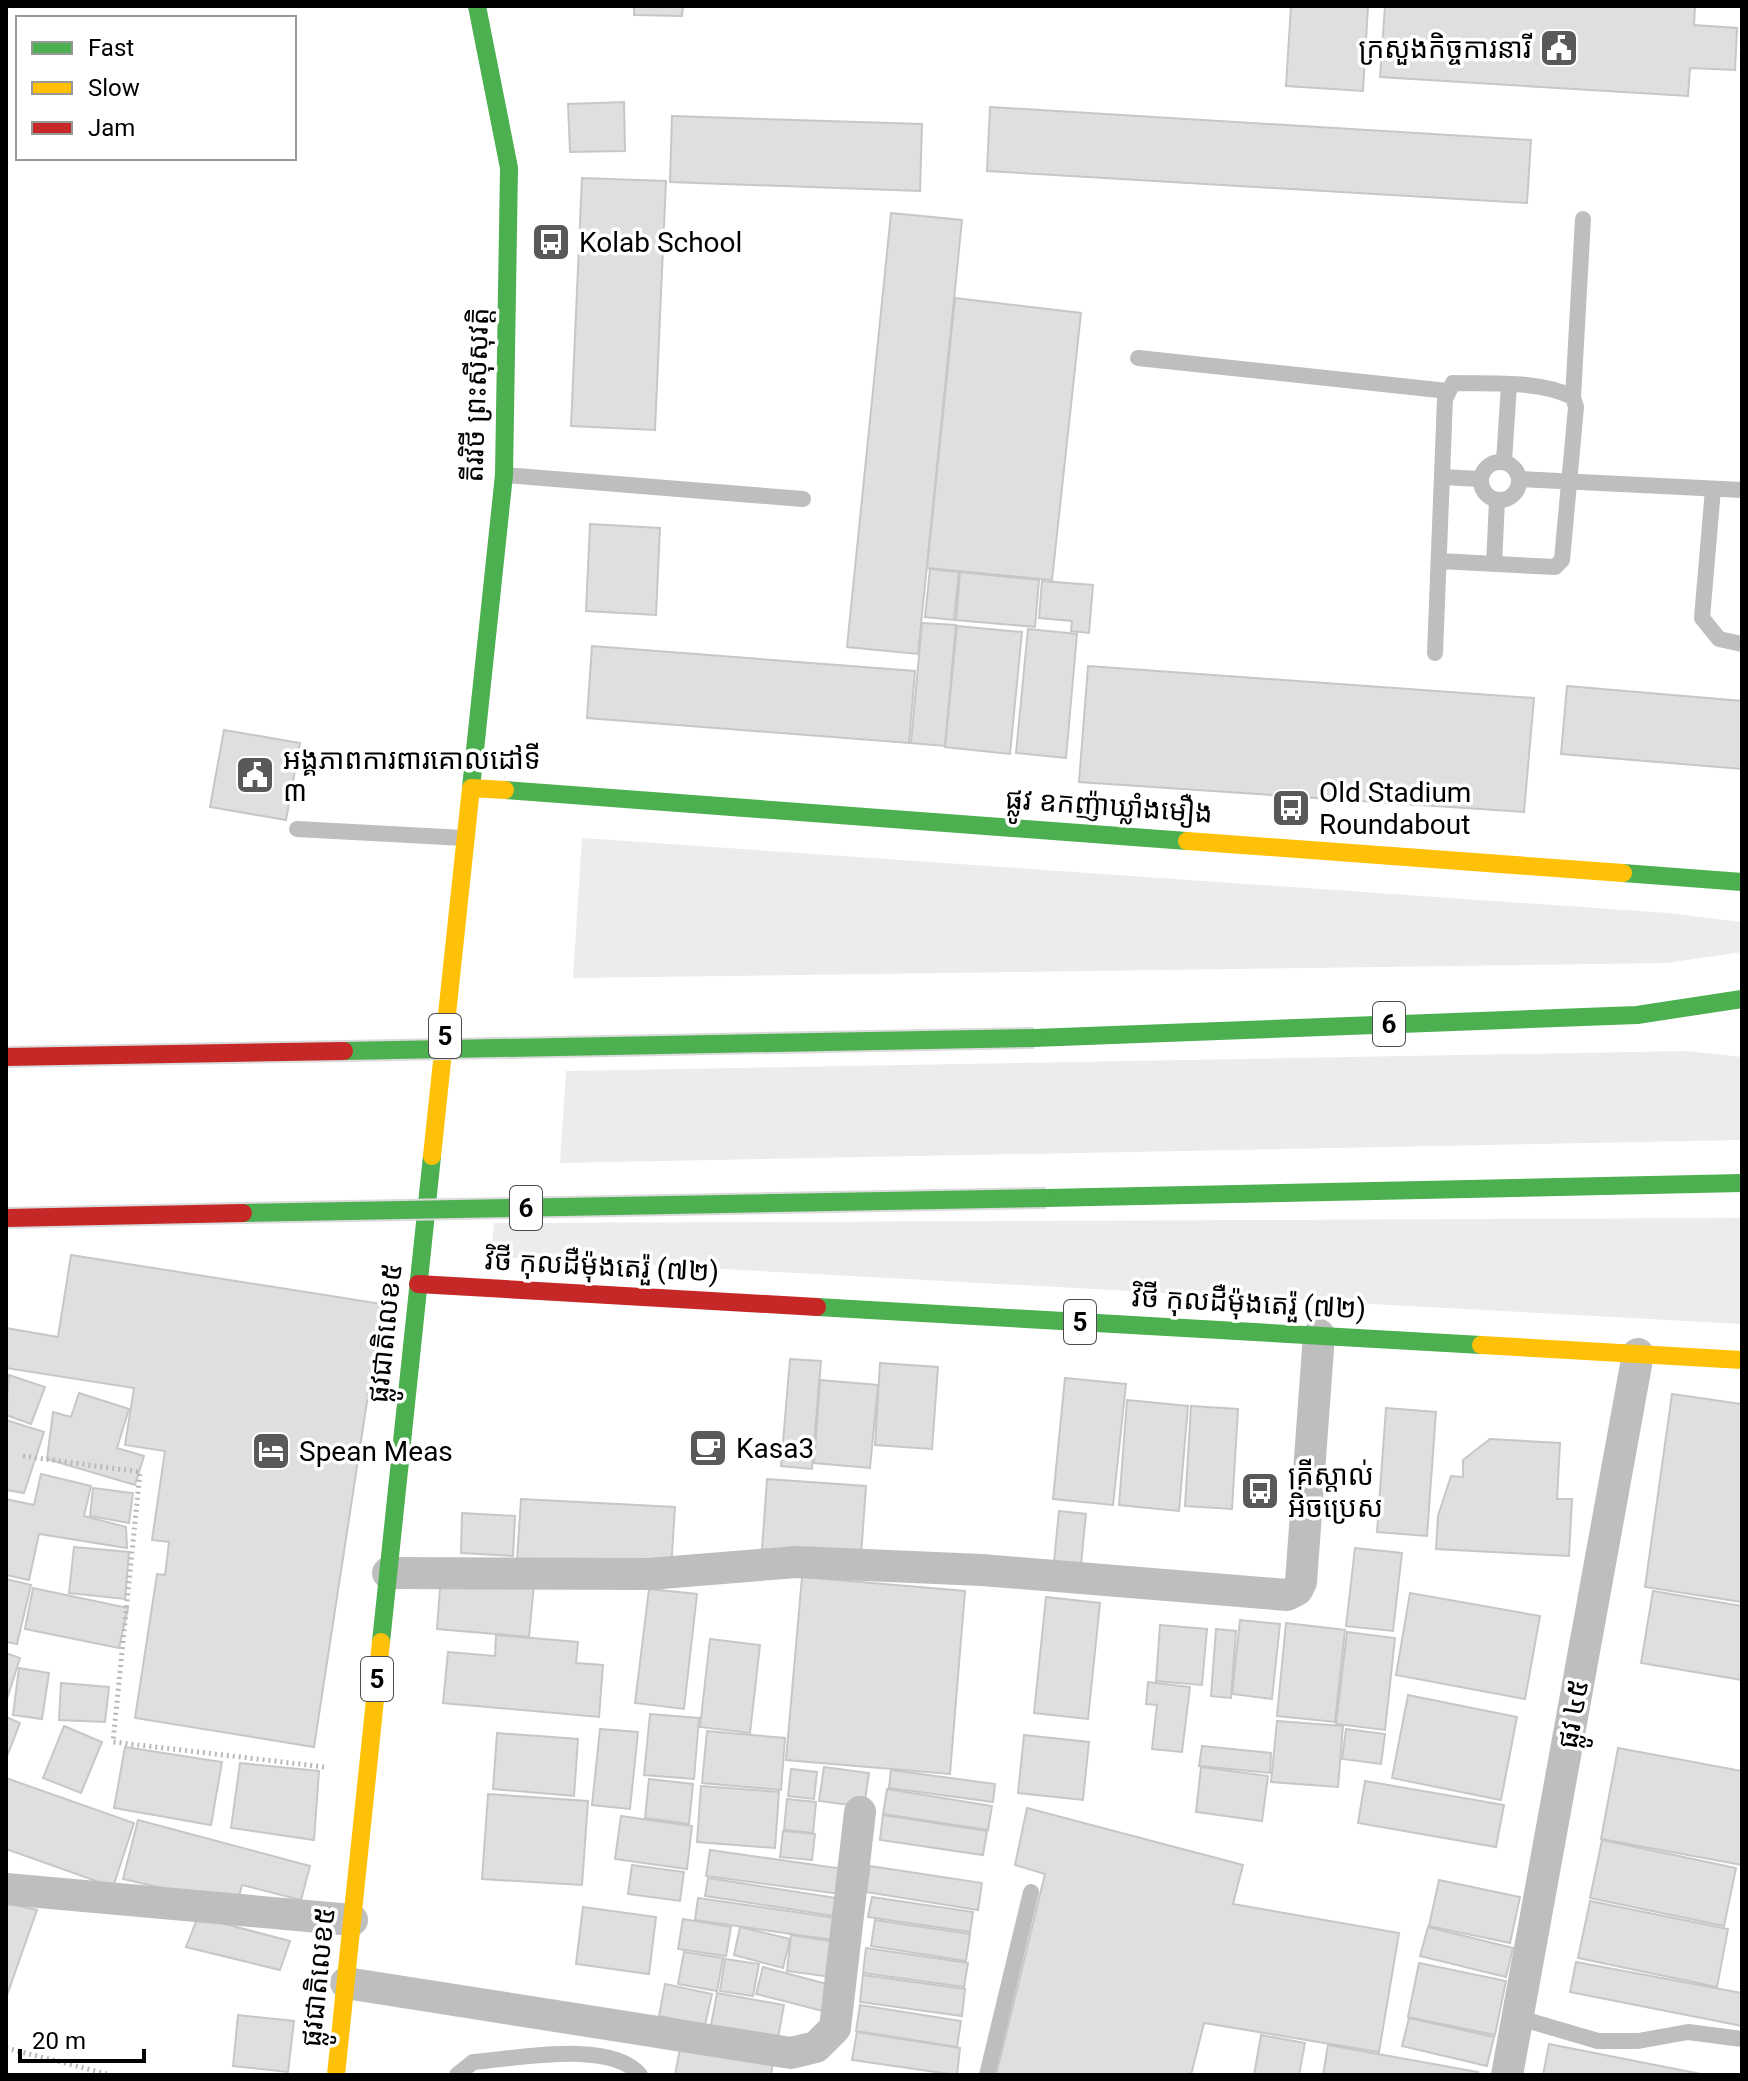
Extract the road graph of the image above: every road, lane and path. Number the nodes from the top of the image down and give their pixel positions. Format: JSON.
{"nodes":[{"id":1,"x":477,"y":6,"type":"edge"},
{"id":2,"x":1583,"y":219,"type":"dead end"},
{"id":3,"x":1138,"y":358,"type":"dead end"},
{"id":4,"x":1509,"y":385,"type":"junction"},
{"id":5,"x":1448,"y":391,"type":"junction"},
{"id":6,"x":1573,"y":397,"type":"junction"},
{"id":7,"x":1504,"y":461,"type":"junction"},
{"id":8,"x":504,"y":475,"type":"junction"},
{"id":9,"x":1443,"y":477,"type":"junction"},
{"id":10,"x":1480,"y":479,"type":"junction"},
{"id":11,"x":1521,"y":479,"type":"junction"},
{"id":12,"x":1570,"y":480,"type":"junction"},
{"id":13,"x":1713,"y":489,"type":"junction"},
{"id":14,"x":1742,"y":490,"type":"edge"},
{"id":15,"x":803,"y":499,"type":"dead end"},
{"id":16,"x":1497,"y":501,"type":"junction"},
{"id":17,"x":1439,"y":561,"type":"junction"},
{"id":18,"x":1494,"y":564,"type":"junction"},
{"id":19,"x":1742,"y":644,"type":"edge"},
{"id":20,"x":1435,"y":653,"type":"dead end"},
{"id":21,"x":471,"y":788,"type":"junction"},
{"id":22,"x":297,"y":829,"type":"dead end"},
{"id":23,"x":466,"y":838,"type":"junction"},
{"id":24,"x":1742,"y":882,"type":"edge"},
{"id":25,"x":1742,"y":999,"type":"edge"},
{"id":26,"x":6,"y":1057,"type":"edge"},
{"id":27,"x":1742,"y":1183,"type":"edge"},
{"id":28,"x":6,"y":1218,"type":"edge"},
{"id":29,"x":418,"y":1284,"type":"junction"},
{"id":30,"x":1319,"y":1335,"type":"junction"},
{"id":31,"x":1638,"y":1354,"type":"junction"},
{"id":32,"x":1742,"y":1360,"type":"edge"},
{"id":33,"x":23,"y":1456,"type":"dead end"},
{"id":34,"x":388,"y":1573,"type":"junction"},
{"id":35,"x":367,"y":1772,"type":"junction"},
{"id":36,"x":860,"y":1812,"type":"dead end"},
{"id":37,"x":6,"y":1889,"type":"edge"},
{"id":38,"x":1031,"y":1892,"type":"dead end"},
{"id":39,"x":352,"y":1920,"type":"junction"},
{"id":40,"x":346,"y":1983,"type":"junction"},
{"id":41,"x":1519,"y":2018,"type":"junction"},
{"id":42,"x":1742,"y":2039,"type":"edge"},
{"id":43,"x":6,"y":2048,"type":"edge"},
{"id":44,"x":111,"y":2075,"type":"edge"},
{"id":45,"x":336,"y":2075,"type":"edge"},
{"id":46,"x":457,"y":2075,"type":"edge"},
{"id":47,"x":640,"y":2075,"type":"edge"},
{"id":48,"x":987,"y":2075,"type":"edge"},
{"id":49,"x":1507,"y":2075,"type":"edge"}],
"edges":[{"from":1,"to":8,"type":"main road","name":"តីរវិថី ព្រះស៊ីសុវត្តិ"},
{"from":2,"to":6,"type":"lane"},
{"from":3,"to":5,"type":"lane"},
{"from":4,"to":5,"type":"lane"},
{"from":4,"to":6,"type":"lane"},
{"from":4,"to":7,"type":"lane"},
{"from":5,"to":9,"type":"lane"},
{"from":6,"to":12,"type":"lane"},
{"from":7,"to":10,"type":"lane"},
{"from":7,"to":11,"type":"lane"},
{"from":8,"to":15,"type":"lane"},
{"from":8,"to":21,"type":"main road","name":"តីរវិថី ព្រះស៊ីសុវត្តិ"},
{"from":9,"to":10,"type":"lane"},
{"from":9,"to":17,"type":"lane"},
{"from":10,"to":16,"type":"lane"},
{"from":11,"to":12,"type":"lane"},
{"from":11,"to":16,"type":"lane"},
{"from":12,"to":13,"type":"lane"},
{"from":12,"to":18,"type":"lane"},
{"from":13,"to":14,"type":"lane"},
{"from":13,"to":19,"type":"lane"},
{"from":16,"to":18,"type":"lane"},
{"from":17,"to":18,"type":"lane"},
{"from":17,"to":20,"type":"lane"},
{"from":21,"to":23,"type":"main road","name":"ផ្លូវជាតិលេខ៥","number":"5"},
{"from":21,"to":24,"type":"main road","name":"ផ្លូវ ឧកញ៉ាឃ្លាំងមឿង"},
{"from":22,"to":23,"type":"lane"},
{"from":23,"to":29,"type":"main road","name":"ផ្លូវជាតិលេខ៥","number":"5"},
{"from":25,"to":26,"type":"main road","number":"6","bridge":true},
{"from":27,"to":28,"type":"main road","number":"6","bridge":true},
{"from":29,"to":30,"type":"main road","name":"វិថី កុលដឺម៉ុងតេរ៉ួ (៧២)","number":"5"},
{"from":29,"to":34,"type":"main road","name":"ផ្លូវជាតិលេខ៥","number":"5"},
{"from":30,"to":31,"type":"main road","name":"វិថី កុលដឺម៉ុងតេរ៉ួ (៧២)","number":"5"},
{"from":30,"to":34,"type":"street"},
{"from":31,"to":32,"type":"main road","name":"វិថី កុលដឺម៉ុងតេរ៉ួ (៧២)","number":"5"},
{"from":31,"to":41,"type":"street","name":"ផ្លូវ ៤៥"},
{"from":33,"to":35,"type":"path"},
{"from":34,"to":35,"type":"main road","name":"ផ្លូវជាតិលេខ៥","number":"5"},
{"from":35,"to":39,"type":"main road","name":"ផ្លូវជាតិលេខ៥","number":"5"},
{"from":36,"to":40,"type":"street"},
{"from":37,"to":39,"type":"street"},
{"from":38,"to":48,"type":"lane"},
{"from":39,"to":40,"type":"main road","name":"ផ្លូវជាតិលេខ៥","number":"5"},
{"from":40,"to":45,"type":"main road","name":"ផ្លូវជាតិលេខ៥","number":"5"},
{"from":41,"to":42,"type":"lane"},
{"from":41,"to":49,"type":"street","name":"ផ្លូវ ៤៥"},
{"from":43,"to":44,"type":"path"},
{"from":46,"to":47,"type":"lane"}]}
